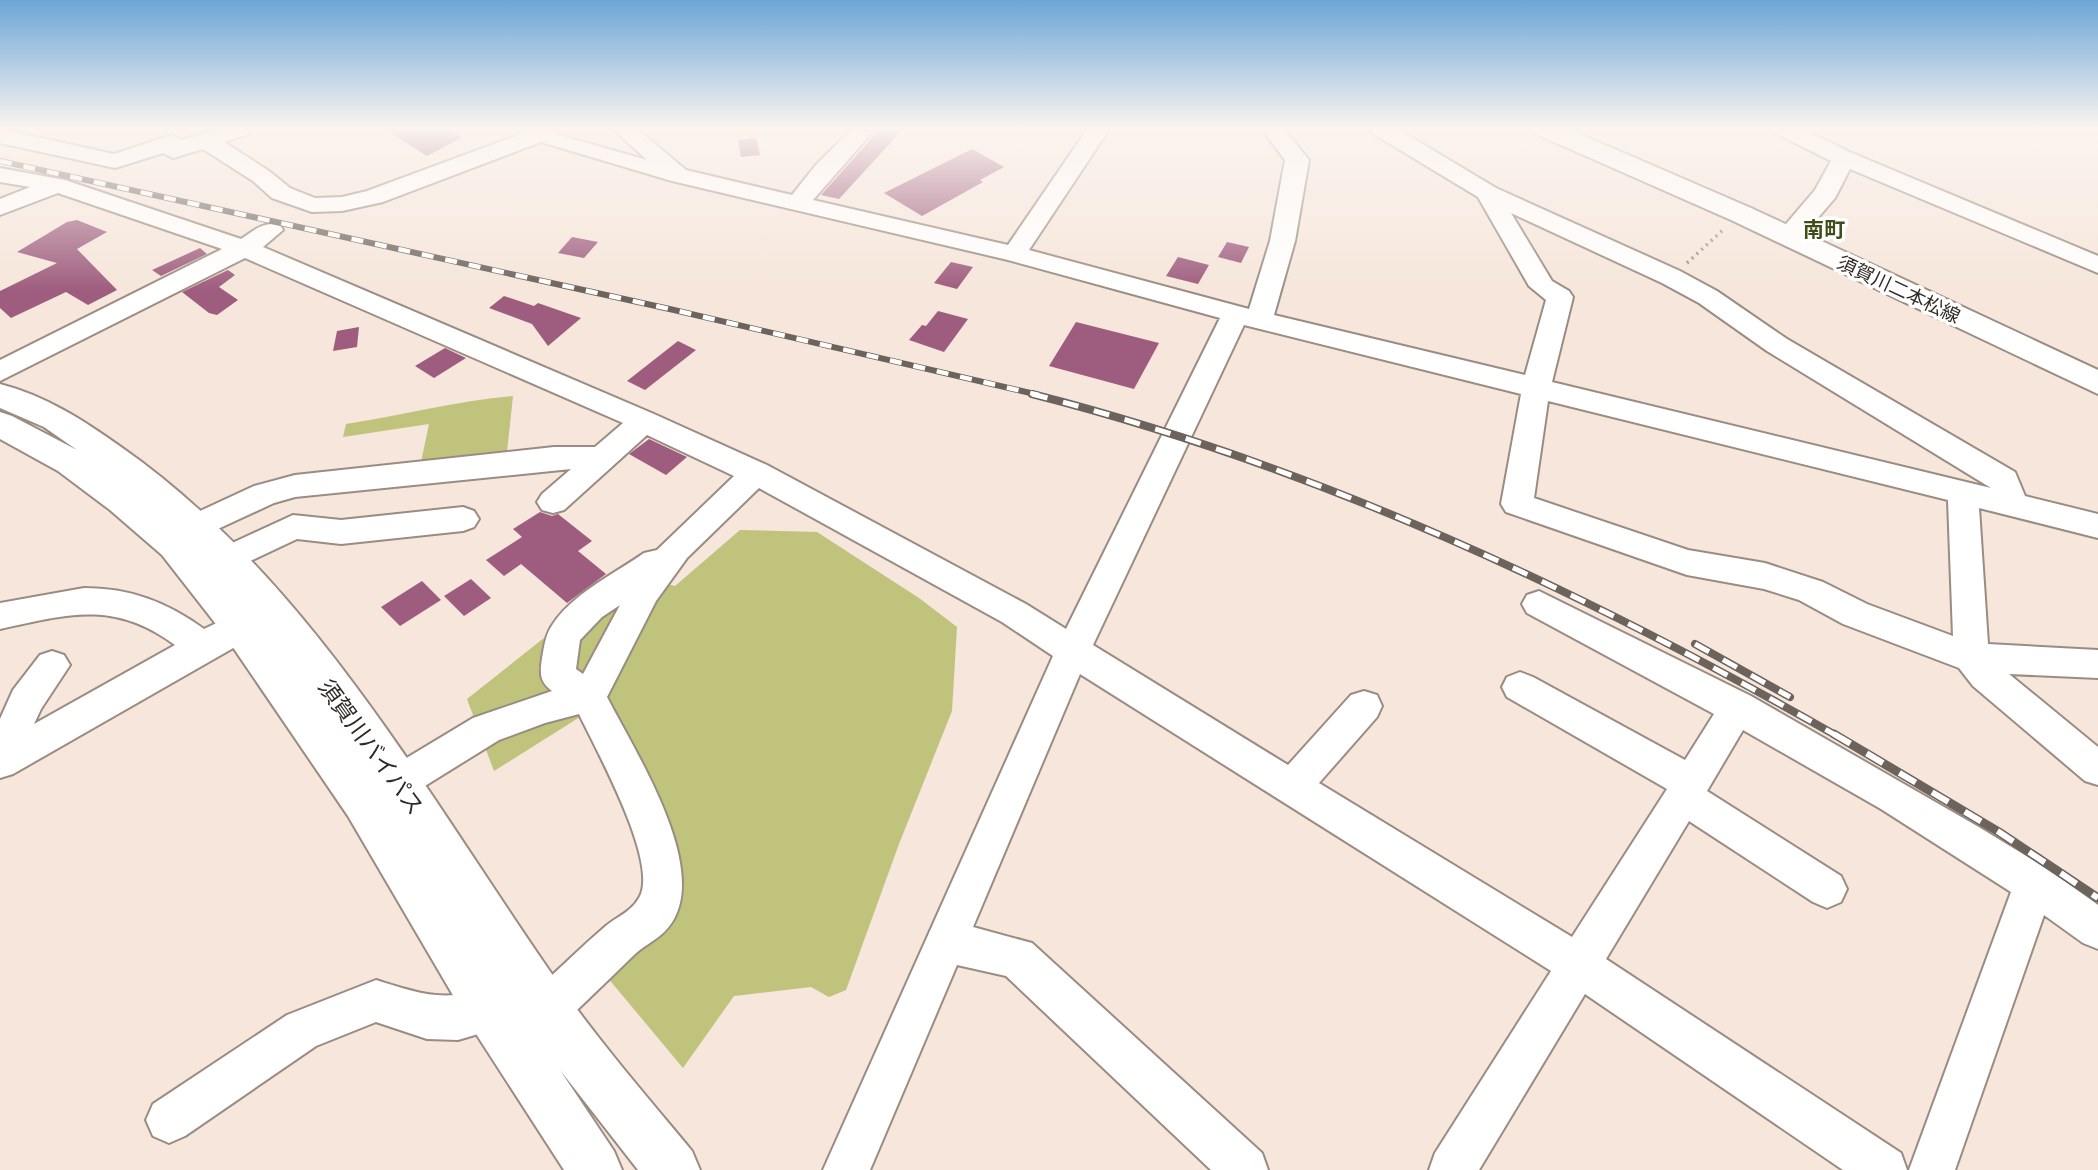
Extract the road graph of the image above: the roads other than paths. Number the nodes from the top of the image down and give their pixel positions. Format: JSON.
{"nodes":[{"id":1,"x":43,"y":183,"type":"edge"},
{"id":2,"x":269,"y":183,"type":"edge"},
{"id":3,"x":413,"y":183,"type":"edge"},
{"id":4,"x":708,"y":183,"type":"edge"},
{"id":5,"x":814,"y":183,"type":"edge"},
{"id":6,"x":1062,"y":183,"type":"edge"},
{"id":7,"x":1294,"y":183,"type":"edge"},
{"id":8,"x":1471,"y":183,"type":"edge"},
{"id":9,"x":1669,"y":183,"type":"edge"},
{"id":10,"x":1828,"y":183,"type":"edge"},
{"id":11,"x":1917,"y":183,"type":"edge"},
{"id":12,"x":57,"y":185,"type":"junction"},
{"id":13,"x":1487,"y":194,"type":"junction"},
{"id":14,"x":797,"y":204,"type":"junction"},
{"id":15,"x":0,"y":208,"type":"edge"},
{"id":16,"x":271,"y":230,"type":"dead end"},
{"id":17,"x":1788,"y":237,"type":"junction"},
{"id":18,"x":244,"y":248,"type":"junction"},
{"id":19,"x":1014,"y":254,"type":"junction"},
{"id":20,"x":2098,"y":265,"type":"edge"},
{"id":21,"x":1247,"y":317,"type":"junction"},
{"id":22,"x":0,"y":372,"type":"edge"},
{"id":23,"x":2098,"y":383,"type":"edge"},
{"id":24,"x":1536,"y":387,"type":"junction"},
{"id":25,"x":0,"y":395,"type":"edge"},
{"id":26,"x":644,"y":421,"type":"junction"},
{"id":27,"x":0,"y":424,"type":"edge"},
{"id":28,"x":600,"y":458,"type":"junction"},
{"id":29,"x":756,"y":473,"type":"junction"},
{"id":30,"x":1963,"y":493,"type":"junction"},
{"id":31,"x":553,"y":502,"type":"dead end"},
{"id":32,"x":2012,"y":505,"type":"junction"},
{"id":33,"x":463,"y":519,"type":"dead end"},
{"id":34,"x":195,"y":526,"type":"junction"},
{"id":35,"x":2098,"y":526,"type":"edge"},
{"id":36,"x":676,"y":549,"type":"junction"},
{"id":37,"x":227,"y":560,"type":"junction"},
{"id":38,"x":1539,"y":604,"type":"dead end"},
{"id":39,"x":0,"y":616,"type":"edge"},
{"id":40,"x":256,"y":618,"type":"junction"},
{"id":41,"x":202,"y":646,"type":"junction"},
{"id":42,"x":1072,"y":652,"type":"junction"},
{"id":43,"x":1971,"y":658,"type":"junction"},
{"id":44,"x":2098,"y":664,"type":"edge"},
{"id":45,"x":52,"y":665,"type":"dead end"},
{"id":46,"x":1520,"y":687,"type":"dead end"},
{"id":47,"x":589,"y":697,"type":"junction"},
{"id":48,"x":1364,"y":706,"type":"dead end"},
{"id":49,"x":1738,"y":707,"type":"junction"},
{"id":50,"x":0,"y":761,"type":"edge"},
{"id":51,"x":2098,"y":769,"type":"edge"},
{"id":52,"x":1292,"y":787,"type":"junction"},
{"id":53,"x":1687,"y":789,"type":"junction"},
{"id":54,"x":382,"y":793,"type":"junction"},
{"id":55,"x":2035,"y":883,"type":"junction"},
{"id":56,"x":1827,"y":888,"type":"dead end"},
{"id":57,"x":2098,"y":929,"type":"edge"},
{"id":58,"x":947,"y":942,"type":"junction"},
{"id":59,"x":1577,"y":964,"type":"junction"},
{"id":60,"x":489,"y":1008,"type":"junction"},
{"id":61,"x":547,"y":1009,"type":"junction"},
{"id":62,"x":630,"y":1116,"type":"junction"},
{"id":63,"x":169,"y":1120,"type":"dead end"},
{"id":64,"x":595,"y":1170,"type":"edge"},
{"id":65,"x":646,"y":1170,"type":"edge"},
{"id":66,"x":673,"y":1170,"type":"edge"},
{"id":67,"x":846,"y":1170,"type":"edge"},
{"id":68,"x":1245,"y":1170,"type":"edge"},
{"id":69,"x":1452,"y":1170,"type":"edge"},
{"id":70,"x":1884,"y":1170,"type":"edge"},
{"id":71,"x":1932,"y":1170,"type":"edge"}],
"edges":[{"from":1,"to":12,"type":"street"},
{"from":2,"to":3,"type":"street"},
{"from":4,"to":14,"type":"street"},
{"from":5,"to":14,"type":"street"},
{"from":6,"to":19,"type":"street"},
{"from":7,"to":21,"type":"street"},
{"from":8,"to":13,"type":"street"},
{"from":9,"to":17,"type":"main road","name":"須賀川二本松線"},
{"from":10,"to":17,"type":"street"},
{"from":11,"to":20,"type":"street"},
{"from":12,"to":15,"type":"street"},
{"from":12,"to":18,"type":"street"},
{"from":13,"to":24,"type":"street"},
{"from":13,"to":32,"type":"street"},
{"from":14,"to":19,"type":"street"},
{"from":16,"to":18,"type":"street"},
{"from":17,"to":23,"type":"main road","name":"須賀川二本松線"},
{"from":18,"to":22,"type":"street"},
{"from":18,"to":26,"type":"street"},
{"from":19,"to":21,"type":"street"},
{"from":21,"to":24,"type":"street"},
{"from":21,"to":42,"type":"street"},
{"from":24,"to":30,"type":"street"},
{"from":24,"to":43,"type":"street"},
{"from":25,"to":34,"type":"main road","name":"須賀川バイパス"},
{"from":26,"to":28,"type":"street"},
{"from":26,"to":29,"type":"street"},
{"from":27,"to":40,"type":"main road","name":"須賀川バイパス"},
{"from":28,"to":31,"type":"street"},
{"from":28,"to":34,"type":"street"},
{"from":29,"to":36,"type":"street"},
{"from":29,"to":42,"type":"street"},
{"from":30,"to":32,"type":"street"},
{"from":30,"to":43,"type":"street"},
{"from":32,"to":35,"type":"street"},
{"from":33,"to":37,"type":"street"},
{"from":34,"to":37,"type":"main road","name":"須賀川バイパス"},
{"from":36,"to":47,"type":"street"},
{"from":36,"to":47,"type":"street"},
{"from":37,"to":40,"type":"main road","name":"須賀川バイパス"},
{"from":38,"to":49,"type":"street"},
{"from":39,"to":41,"type":"street"},
{"from":40,"to":41,"type":"street"},
{"from":40,"to":54,"type":"main road","name":"須賀川バイパス"},
{"from":41,"to":50,"type":"street"},
{"from":42,"to":52,"type":"street"},
{"from":42,"to":58,"type":"street"},
{"from":43,"to":44,"type":"street"},
{"from":43,"to":51,"type":"street"},
{"from":45,"to":50,"type":"street"},
{"from":46,"to":53,"type":"street"},
{"from":47,"to":54,"type":"street"},
{"from":47,"to":61,"type":"street"},
{"from":48,"to":52,"type":"street"},
{"from":49,"to":53,"type":"street"},
{"from":49,"to":55,"type":"street"},
{"from":52,"to":59,"type":"street"},
{"from":53,"to":56,"type":"street"},
{"from":53,"to":59,"type":"street"},
{"from":54,"to":60,"type":"main road","name":"須賀川バイパス"},
{"from":54,"to":61,"type":"main road","name":"須賀川バイパス"},
{"from":55,"to":57,"type":"street"},
{"from":55,"to":71,"type":"street"},
{"from":58,"to":67,"type":"street"},
{"from":58,"to":68,"type":"street"},
{"from":59,"to":69,"type":"street"},
{"from":59,"to":70,"type":"street"},
{"from":60,"to":63,"type":"street"},
{"from":60,"to":64,"type":"main road","name":"須賀川バイパス"},
{"from":61,"to":62,"type":"main road","name":"須賀川バイパス"},
{"from":62,"to":65,"type":"main road"},
{"from":62,"to":66,"type":"main road","name":"須賀川バイパス"}]}
